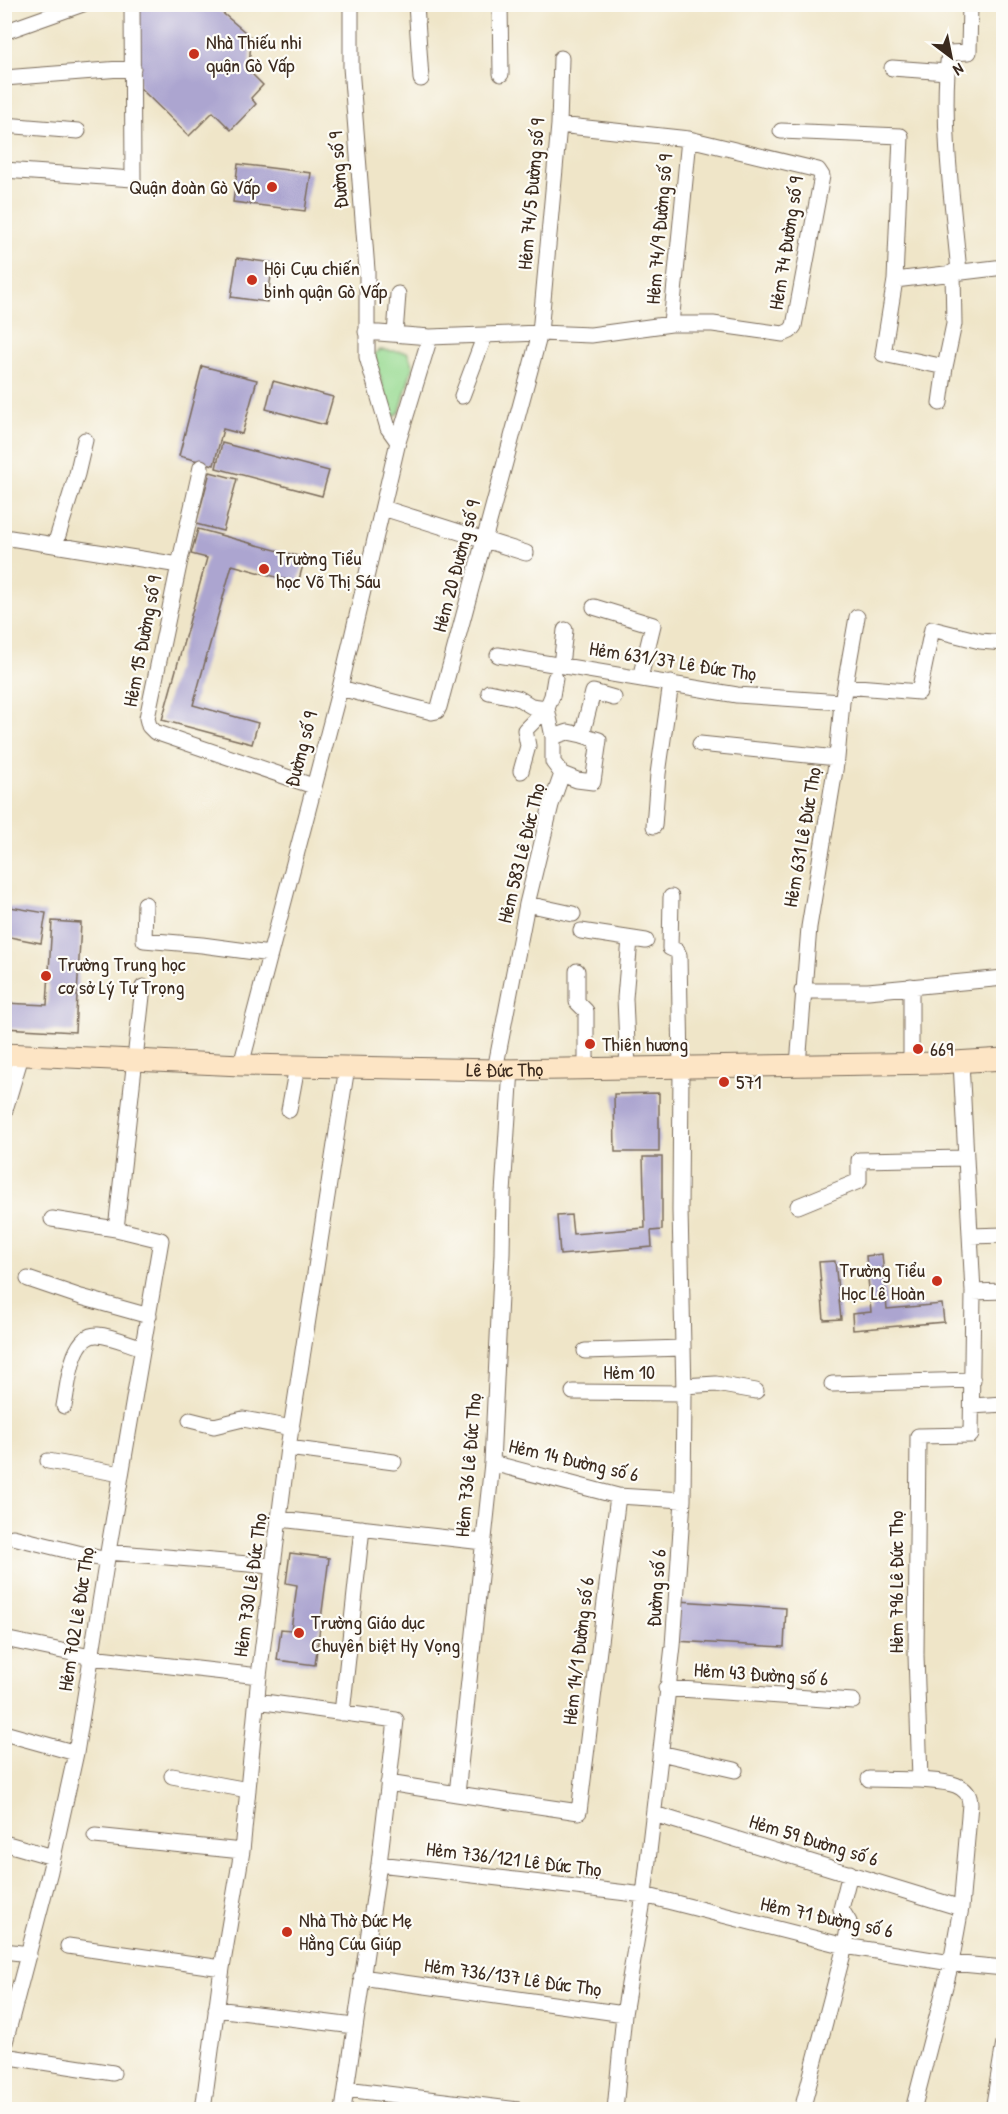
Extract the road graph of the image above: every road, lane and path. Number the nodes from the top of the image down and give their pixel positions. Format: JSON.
{"nodes":[{"id":1,"x":83,"y":4,"type":"edge"},
{"id":2,"x":132,"y":4,"type":"edge"},
{"id":3,"x":351,"y":4,"type":"edge"},
{"id":4,"x":416,"y":4,"type":"edge"},
{"id":5,"x":500,"y":4,"type":"edge"},
{"id":6,"x":970,"y":4,"type":"edge"},
{"id":7,"x":4,"y":32,"type":"edge"},
{"id":8,"x":561,"y":58,"type":"dead end"},
{"id":9,"x":133,"y":68,"type":"junction"},
{"id":10,"x":892,"y":68,"type":"dead end"},
{"id":11,"x":947,"y":72,"type":"junction"},
{"id":12,"x":501,"y":74,"type":"dead end"},
{"id":13,"x":4,"y":78,"type":"edge"},
{"id":14,"x":421,"y":79,"type":"dead end"},
{"id":15,"x":4,"y":125,"type":"edge"},
{"id":16,"x":559,"y":125,"type":"junction"},
{"id":17,"x":781,"y":130,"type":"dead end"},
{"id":18,"x":78,"y":131,"type":"dead end"},
{"id":19,"x":688,"y":139,"type":"junction"},
{"id":20,"x":4,"y":170,"type":"edge"},
{"id":21,"x":1004,"y":267,"type":"edge"},
{"id":22,"x":956,"y":272,"type":"junction"},
{"id":23,"x":895,"y":280,"type":"junction"},
{"id":24,"x":398,"y":294,"type":"dead end"},
{"id":25,"x":671,"y":324,"type":"junction"},
{"id":26,"x":366,"y":332,"type":"junction"},
{"id":27,"x":540,"y":333,"type":"junction"},
{"id":28,"x":395,"y":334,"type":"junction"},
{"id":29,"x":485,"y":335,"type":"junction"},
{"id":30,"x":430,"y":337,"type":"junction"},
{"id":31,"x":945,"y":367,"type":"junction"},
{"id":32,"x":462,"y":396,"type":"dead end"},
{"id":33,"x":940,"y":403,"type":"dead end"},
{"id":34,"x":85,"y":440,"type":"dead end"},
{"id":35,"x":398,"y":442,"type":"junction"},
{"id":36,"x":201,"y":466,"type":"dead end"},
{"id":37,"x":383,"y":508,"type":"junction"},
{"id":38,"x":4,"y":537,"type":"edge"},
{"id":39,"x":486,"y":539,"type":"junction"},
{"id":40,"x":55,"y":545,"type":"junction"},
{"id":41,"x":526,"y":553,"type":"dead end"},
{"id":42,"x":179,"y":565,"type":"junction"},
{"id":43,"x":594,"y":607,"type":"dead end"},
{"id":44,"x":857,"y":617,"type":"dead end"},
{"id":45,"x":565,"y":630,"type":"dead end"},
{"id":46,"x":1004,"y":643,"type":"edge"},
{"id":47,"x":498,"y":655,"type":"dead end"},
{"id":48,"x":558,"y":671,"type":"junction"},
{"id":49,"x":640,"y":678,"type":"junction"},
{"id":50,"x":671,"y":683,"type":"junction"},
{"id":51,"x":845,"y":686,"type":"junction"},
{"id":52,"x":340,"y":688,"type":"junction"},
{"id":53,"x":489,"y":692,"type":"dead end"},
{"id":54,"x":614,"y":698,"type":"dead end"},
{"id":55,"x":842,"y":702,"type":"junction"},
{"id":56,"x":547,"y":708,"type":"junction"},
{"id":57,"x":582,"y":735,"type":"junction"},
{"id":58,"x":552,"y":737,"type":"junction"},
{"id":59,"x":700,"y":744,"type":"dead end"},
{"id":60,"x":837,"y":758,"type":"junction"},
{"id":61,"x":521,"y":771,"type":"dead end"},
{"id":62,"x":562,"y":774,"type":"junction"},
{"id":63,"x":313,"y":786,"type":"junction"},
{"id":64,"x":654,"y":826,"type":"dead end"},
{"id":65,"x":671,"y":897,"type":"dead end"},
{"id":66,"x":145,"y":904,"type":"dead end"},
{"id":67,"x":527,"y":904,"type":"junction"},
{"id":68,"x":573,"y":914,"type":"dead end"},
{"id":69,"x":581,"y":932,"type":"dead end"},
{"id":70,"x":630,"y":939,"type":"junction"},
{"id":71,"x":646,"y":941,"type":"dead end"},
{"id":72,"x":270,"y":954,"type":"junction"},
{"id":73,"x":577,"y":971,"type":"dead end"},
{"id":74,"x":1004,"y":978,"type":"edge"},
{"id":75,"x":911,"y":986,"type":"junction"},
{"id":76,"x":143,"y":987,"type":"dead end"},
{"id":77,"x":802,"y":991,"type":"junction"},
{"id":78,"x":13,"y":1055,"type":"edge"},
{"id":79,"x":1004,"y":1059,"type":"edge"},
{"id":80,"x":133,"y":1060,"type":"junction"},
{"id":81,"x":962,"y":1062,"type":"junction"},
{"id":82,"x":911,"y":1063,"type":"junction"},
{"id":83,"x":241,"y":1065,"type":"junction"},
{"id":84,"x":798,"y":1065,"type":"junction"},
{"id":85,"x":297,"y":1066,"type":"junction"},
{"id":86,"x":681,"y":1066,"type":"junction"},
{"id":87,"x":347,"y":1067,"type":"junction"},
{"id":88,"x":586,"y":1068,"type":"junction"},
{"id":89,"x":503,"y":1069,"type":"junction"},
{"id":90,"x":628,"y":1069,"type":"junction"},
{"id":91,"x":289,"y":1110,"type":"dead end"},
{"id":92,"x":4,"y":1113,"type":"edge"},
{"id":93,"x":966,"y":1158,"type":"junction"},
{"id":94,"x":798,"y":1206,"type":"dead end"},
{"id":95,"x":52,"y":1219,"type":"dead end"},
{"id":96,"x":116,"y":1229,"type":"junction"},
{"id":97,"x":1004,"y":1235,"type":"edge"},
{"id":98,"x":970,"y":1236,"type":"junction"},
{"id":99,"x":28,"y":1279,"type":"dead end"},
{"id":100,"x":1004,"y":1291,"type":"edge"},
{"id":101,"x":973,"y":1292,"type":"junction"},
{"id":102,"x":149,"y":1316,"type":"junction"},
{"id":103,"x":143,"y":1348,"type":"junction"},
{"id":104,"x":683,"y":1348,"type":"junction"},
{"id":105,"x":585,"y":1351,"type":"dead end"},
{"id":106,"x":973,"y":1380,"type":"junction"},
{"id":107,"x":832,"y":1384,"type":"dead end"},
{"id":108,"x":684,"y":1389,"type":"junction"},
{"id":109,"x":756,"y":1391,"type":"dead end"},
{"id":110,"x":573,"y":1392,"type":"dead end"},
{"id":111,"x":1004,"y":1404,"type":"edge"},
{"id":112,"x":64,"y":1406,"type":"dead end"},
{"id":113,"x":972,"y":1406,"type":"junction"},
{"id":114,"x":190,"y":1420,"type":"dead end"},
{"id":115,"x":292,"y":1428,"type":"junction"},
{"id":116,"x":288,"y":1448,"type":"junction"},
{"id":117,"x":48,"y":1461,"type":"dead end"},
{"id":118,"x":394,"y":1462,"type":"dead end"},
{"id":119,"x":492,"y":1463,"type":"junction"},
{"id":120,"x":121,"y":1474,"type":"junction"},
{"id":121,"x":618,"y":1496,"type":"junction"},
{"id":122,"x":683,"y":1500,"type":"junction"},
{"id":123,"x":280,"y":1519,"type":"junction"},
{"id":124,"x":362,"y":1528,"type":"junction"},
{"id":125,"x":13,"y":1537,"type":"dead end"},
{"id":126,"x":483,"y":1542,"type":"junction"},
{"id":127,"x":107,"y":1556,"type":"junction"},
{"id":128,"x":272,"y":1566,"type":"junction"},
{"id":129,"x":4,"y":1639,"type":"edge"},
{"id":130,"x":91,"y":1657,"type":"junction"},
{"id":131,"x":259,"y":1676,"type":"junction"},
{"id":132,"x":666,"y":1688,"type":"junction"},
{"id":133,"x":257,"y":1701,"type":"junction"},
{"id":134,"x":853,"y":1701,"type":"dead end"},
{"id":135,"x":342,"y":1713,"type":"junction"},
{"id":136,"x":4,"y":1733,"type":"edge"},
{"id":137,"x":76,"y":1753,"type":"junction"},
{"id":138,"x":660,"y":1754,"type":"junction"},
{"id":139,"x":735,"y":1770,"type":"dead end"},
{"id":140,"x":172,"y":1776,"type":"dead end"},
{"id":141,"x":869,"y":1779,"type":"dead end"},
{"id":142,"x":920,"y":1780,"type":"junction"},
{"id":143,"x":388,"y":1784,"type":"junction"},
{"id":144,"x":248,"y":1790,"type":"junction"},
{"id":145,"x":457,"y":1794,"type":"junction"},
{"id":146,"x":654,"y":1814,"type":"junction"},
{"id":147,"x":95,"y":1836,"type":"dead end"},
{"id":148,"x":4,"y":1843,"type":"edge"},
{"id":149,"x":242,"y":1851,"type":"junction"},
{"id":150,"x":53,"y":1857,"type":"junction"},
{"id":151,"x":379,"y":1864,"type":"junction"},
{"id":152,"x":850,"y":1873,"type":"junction"},
{"id":153,"x":644,"y":1895,"type":"junction"},
{"id":154,"x":961,"y":1908,"type":"junction"},
{"id":155,"x":68,"y":1946,"type":"dead end"},
{"id":156,"x":844,"y":1946,"type":"junction"},
{"id":157,"x":4,"y":1951,"type":"edge"},
{"id":158,"x":29,"y":1954,"type":"junction"},
{"id":159,"x":951,"y":1963,"type":"junction"},
{"id":160,"x":222,"y":1968,"type":"junction"},
{"id":161,"x":1004,"y":1968,"type":"edge"},
{"id":162,"x":361,"y":1977,"type":"junction"},
{"id":163,"x":216,"y":2009,"type":"junction"},
{"id":164,"x":624,"y":2014,"type":"junction"},
{"id":165,"x":354,"y":2026,"type":"junction"},
{"id":166,"x":1004,"y":2043,"type":"edge"},
{"id":167,"x":4,"y":2046,"type":"edge"},
{"id":168,"x":4,"y":2056,"type":"edge"},
{"id":169,"x":112,"y":2073,"type":"dead end"},
{"id":170,"x":346,"y":2089,"type":"junction"},
{"id":171,"x":203,"y":2109,"type":"edge"},
{"id":172,"x":343,"y":2109,"type":"edge"},
{"id":173,"x":518,"y":2109,"type":"edge"},
{"id":174,"x":615,"y":2109,"type":"edge"},
{"id":175,"x":802,"y":2109,"type":"edge"},
{"id":176,"x":913,"y":2109,"type":"edge"},
{"id":177,"x":993,"y":2109,"type":"edge"}],
"edges":[{"from":1,"to":7,"type":"street"},
{"from":2,"to":9,"type":"street"},
{"from":3,"to":26,"type":"street","name":"Đường số 9"},
{"from":4,"to":14,"type":"street"},
{"from":5,"to":12,"type":"street"},
{"from":6,"to":11,"type":"street"},
{"from":8,"to":16,"type":"street","name":"Hẻm 74/5 Đường số 9"},
{"from":9,"to":13,"type":"street"},
{"from":9,"to":20,"type":"street"},
{"from":10,"to":11,"type":"street"},
{"from":11,"to":22,"type":"street"},
{"from":15,"to":18,"type":"street"},
{"from":16,"to":19,"type":"street","name":"Hẻm 74 Đường số 9"},
{"from":16,"to":27,"type":"street","name":"Hẻm 74/5 Đường số 9"},
{"from":17,"to":23,"type":"street"},
{"from":19,"to":25,"type":"street","name":"Hẻm 74/9 Đường số 9"},
{"from":19,"to":25,"type":"street","name":"Hẻm 74 Đường số 9"},
{"from":21,"to":22,"type":"street"},
{"from":22,"to":23,"type":"street"},
{"from":22,"to":31,"type":"street"},
{"from":23,"to":31,"type":"street"},
{"from":24,"to":28,"type":"street"},
{"from":25,"to":27,"type":"street","name":"Hẻm 74 Đường số 9"},
{"from":26,"to":28,"type":"street"},
{"from":26,"to":35,"type":"street","name":"Đường số 9"},
{"from":27,"to":29,"type":"street","name":"Hẻm 74 Đường số 9"},
{"from":27,"to":39,"type":"street","name":"Hẻm 20 Đường số 9"},
{"from":28,"to":30,"type":"street"},
{"from":29,"to":30,"type":"street","name":"Hẻm 74 Đường số 9"},
{"from":29,"to":32,"type":"street"},
{"from":30,"to":35,"type":"street","name":"Đường số 9"},
{"from":31,"to":33,"type":"street"},
{"from":34,"to":40,"type":"street"},
{"from":35,"to":37,"type":"street","name":"Đường số 9"},
{"from":36,"to":42,"type":"street"},
{"from":37,"to":39,"type":"street"},
{"from":37,"to":52,"type":"street","name":"Đường số 9"},
{"from":38,"to":40,"type":"street","name":"Hẻm 15 Đường số 9"},
{"from":39,"to":41,"type":"street"},
{"from":39,"to":52,"type":"street","name":"Hẻm 20 Đường số 9"},
{"from":40,"to":42,"type":"street","name":"Hẻm 15 Đường số 9"},
{"from":42,"to":63,"type":"street","name":"Hẻm 15 Đường số 9"},
{"from":43,"to":49,"type":"street"},
{"from":44,"to":51,"type":"street","name":"Hẻm 631 Lê Đức Thọ"},
{"from":45,"to":48,"type":"street"},
{"from":46,"to":51,"type":"street"},
{"from":47,"to":48,"type":"street","name":"Hẻm 631/37 Lê Đức Thọ"},
{"from":48,"to":49,"type":"street","name":"Hẻm 631/37 Lê Đức Thọ"},
{"from":48,"to":56,"type":"street"},
{"from":49,"to":50,"type":"street","name":"Hẻm 631/37 Lê Đức Thọ"},
{"from":50,"to":55,"type":"street","name":"Hẻm 631/37 Lê Đức Thọ"},
{"from":50,"to":64,"type":"street"},
{"from":51,"to":55,"type":"street","name":"Hẻm 631 Lê Đức Thọ"},
{"from":52,"to":63,"type":"street","name":"Đường số 9"},
{"from":53,"to":56,"type":"street"},
{"from":54,"to":57,"type":"street"},
{"from":55,"to":60,"type":"street","name":"Hẻm 631 Lê Đức Thọ"},
{"from":56,"to":58,"type":"street","name":"Hẻm 583 Lê Đức Thọ"},
{"from":56,"to":61,"type":"street"},
{"from":57,"to":58,"type":"street"},
{"from":57,"to":62,"type":"street"},
{"from":58,"to":62,"type":"street","name":"Hẻm 583 Lê Đức Thọ"},
{"from":59,"to":60,"type":"street"},
{"from":60,"to":77,"type":"street","name":"Hẻm 631 Lê Đức Thọ"},
{"from":62,"to":67,"type":"street","name":"Hẻm 583 Lê Đức Thọ"},
{"from":63,"to":72,"type":"street","name":"Đường số 9"},
{"from":65,"to":86,"type":"street","name":"Đường số 6"},
{"from":66,"to":72,"type":"street"},
{"from":67,"to":68,"type":"street"},
{"from":67,"to":89,"type":"street","name":"Hẻm 583 Lê Đức Thọ"},
{"from":69,"to":70,"type":"street"},
{"from":70,"to":71,"type":"street"},
{"from":70,"to":90,"type":"street"},
{"from":72,"to":83,"type":"street","name":"Đường số 9"},
{"from":73,"to":88,"type":"street"},
{"from":74,"to":75,"type":"street"},
{"from":75,"to":77,"type":"street"},
{"from":75,"to":82,"type":"street"},
{"from":76,"to":80,"type":"street"},
{"from":77,"to":84,"type":"street","name":"Hẻm 631 Lê Đức Thọ"},
{"from":78,"to":80,"type":"main road","name":"Lê Đức Thọ"},
{"from":78,"to":92,"type":"street"},
{"from":79,"to":81,"type":"main road","name":"Lê Đức Thọ"},
{"from":80,"to":83,"type":"main road","name":"Lê Đức Thọ"},
{"from":80,"to":96,"type":"street"},
{"from":81,"to":82,"type":"main road","name":"Lê Đức Thọ"},
{"from":81,"to":93,"type":"street","name":"Hẻm 796 Lê Đức Thọ"},
{"from":82,"to":84,"type":"main road","name":"Lê Đức Thọ"},
{"from":83,"to":85,"type":"main road","name":"Lê Đức Thọ"},
{"from":84,"to":86,"type":"main road","name":"Lê Đức Thọ"},
{"from":85,"to":87,"type":"main road","name":"Lê Đức Thọ"},
{"from":85,"to":91,"type":"street"},
{"from":86,"to":90,"type":"main road","name":"Lê Đức Thọ"},
{"from":86,"to":104,"type":"street","name":"Đường số 6"},
{"from":87,"to":89,"type":"main road","name":"Lê Đức Thọ"},
{"from":87,"to":115,"type":"street","name":"Hẻm 730 Lê Đức Thọ"},
{"from":88,"to":89,"type":"main road","name":"Lê Đức Thọ"},
{"from":88,"to":90,"type":"main road","name":"Lê Đức Thọ"},
{"from":89,"to":119,"type":"street","name":"Hẻm 736 Lê Đức Thọ"},
{"from":93,"to":94,"type":"street"},
{"from":93,"to":98,"type":"street","name":"Hẻm 796 Lê Đức Thọ"},
{"from":95,"to":96,"type":"street","name":"Hẻm 702 Lê Đức Thọ"},
{"from":96,"to":102,"type":"street","name":"Hẻm 702 Lê Đức Thọ"},
{"from":97,"to":98,"type":"street"},
{"from":98,"to":101,"type":"street","name":"Hẻm 796 Lê Đức Thọ"},
{"from":99,"to":102,"type":"street"},
{"from":100,"to":101,"type":"street"},
{"from":101,"to":106,"type":"street","name":"Hẻm 796 Lê Đức Thọ"},
{"from":102,"to":103,"type":"street","name":"Hẻm 702 Lê Đức Thọ"},
{"from":103,"to":112,"type":"street"},
{"from":103,"to":120,"type":"street","name":"Hẻm 702 Lê Đức Thọ"},
{"from":104,"to":105,"type":"street"},
{"from":104,"to":108,"type":"street","name":"Đường số 6"},
{"from":106,"to":107,"type":"street"},
{"from":106,"to":113,"type":"street","name":"Hẻm 796 Lê Đức Thọ"},
{"from":108,"to":109,"type":"street","name":"Hẻm 10"},
{"from":108,"to":110,"type":"street","name":"Hẻm 10"},
{"from":108,"to":122,"type":"street","name":"Đường số 6"},
{"from":111,"to":113,"type":"street"},
{"from":113,"to":142,"type":"street","name":"Hẻm 796 Lê Đức Thọ"},
{"from":114,"to":115,"type":"street"},
{"from":115,"to":116,"type":"street","name":"Hẻm 730 Lê Đức Thọ"},
{"from":116,"to":118,"type":"street"},
{"from":116,"to":123,"type":"street","name":"Hẻm 730 Lê Đức Thọ"},
{"from":117,"to":120,"type":"street"},
{"from":119,"to":121,"type":"street","name":"Hẻm 14 Đường số 6"},
{"from":119,"to":126,"type":"street","name":"Hẻm 736 Lê Đức Thọ"},
{"from":120,"to":127,"type":"street","name":"Hẻm 702 Lê Đức Thọ"},
{"from":121,"to":122,"type":"street","name":"Hẻm 14 Đường số 6"},
{"from":121,"to":145,"type":"street","name":"Hẻm 14/1 Đường số 6"},
{"from":122,"to":132,"type":"street","name":"Đường số 6"},
{"from":123,"to":124,"type":"street"},
{"from":123,"to":128,"type":"street","name":"Hẻm 730 Lê Đức Thọ"},
{"from":124,"to":126,"type":"street"},
{"from":124,"to":135,"type":"street"},
{"from":125,"to":127,"type":"street"},
{"from":126,"to":145,"type":"street","name":"Hẻm 736 Lê Đức Thọ"},
{"from":127,"to":128,"type":"street"},
{"from":127,"to":130,"type":"street","name":"Hẻm 702 Lê Đức Thọ"},
{"from":128,"to":131,"type":"street","name":"Hẻm 730 Lê Đức Thọ"},
{"from":129,"to":130,"type":"street"},
{"from":130,"to":131,"type":"street"},
{"from":130,"to":137,"type":"street","name":"Hẻm 702 Lê Đức Thọ"},
{"from":131,"to":133,"type":"street","name":"Hẻm 730 Lê Đức Thọ"},
{"from":132,"to":134,"type":"street","name":"Hẻm 43 Đường số 6"},
{"from":132,"to":138,"type":"street","name":"Đường số 6"},
{"from":133,"to":135,"type":"street"},
{"from":133,"to":144,"type":"street","name":"Hẻm 730 Lê Đức Thọ"},
{"from":135,"to":143,"type":"street"},
{"from":136,"to":137,"type":"street"},
{"from":137,"to":150,"type":"street","name":"Hẻm 702 Lê Đức Thọ"},
{"from":138,"to":139,"type":"street"},
{"from":138,"to":146,"type":"street","name":"Đường số 6"},
{"from":140,"to":144,"type":"street"},
{"from":141,"to":142,"type":"street"},
{"from":142,"to":154,"type":"street"},
{"from":143,"to":145,"type":"street"},
{"from":143,"to":151,"type":"street"},
{"from":144,"to":149,"type":"street","name":"Hẻm 730 Lê Đức Thọ"},
{"from":146,"to":152,"type":"street","name":"Hẻm 59 Đường số 6"},
{"from":146,"to":153,"type":"street","name":"Đường số 6"},
{"from":147,"to":149,"type":"street"},
{"from":148,"to":150,"type":"street"},
{"from":149,"to":160,"type":"street","name":"Hẻm 730 Lê Đức Thọ"},
{"from":150,"to":158,"type":"street","name":"Hẻm 702 Lê Đức Thọ"},
{"from":151,"to":153,"type":"street","name":"Hẻm 736/121 Lê Đức Thọ"},
{"from":151,"to":162,"type":"street"},
{"from":152,"to":154,"type":"street","name":"Hẻm 59 Đường số 6"},
{"from":152,"to":156,"type":"street"},
{"from":153,"to":156,"type":"street","name":"Hẻm 71 Đường số 6"},
{"from":153,"to":164,"type":"street","name":"Đường số 6"},
{"from":154,"to":159,"type":"street"},
{"from":155,"to":160,"type":"street"},
{"from":156,"to":159,"type":"street","name":"Hẻm 71 Đường số 6"},
{"from":156,"to":175,"type":"street"},
{"from":157,"to":158,"type":"street"},
{"from":158,"to":167,"type":"street","name":"Hẻm 702 Lê Đức Thọ"},
{"from":159,"to":161,"type":"street","name":"Hẻm 71 Đường số 6"},
{"from":159,"to":176,"type":"street"},
{"from":160,"to":163,"type":"street","name":"Hẻm 730 Lê Đức Thọ"},
{"from":162,"to":164,"type":"street","name":"Hẻm 736/137 Lê Đức Thọ"},
{"from":162,"to":165,"type":"street"},
{"from":163,"to":165,"type":"street"},
{"from":163,"to":171,"type":"street","name":"Hẻm 730 Lê Đức Thọ"},
{"from":164,"to":174,"type":"street","name":"Đường số 6"},
{"from":165,"to":170,"type":"street"},
{"from":166,"to":177,"type":"street"},
{"from":168,"to":169,"type":"street"},
{"from":170,"to":172,"type":"street"},
{"from":170,"to":173,"type":"street"}]}
